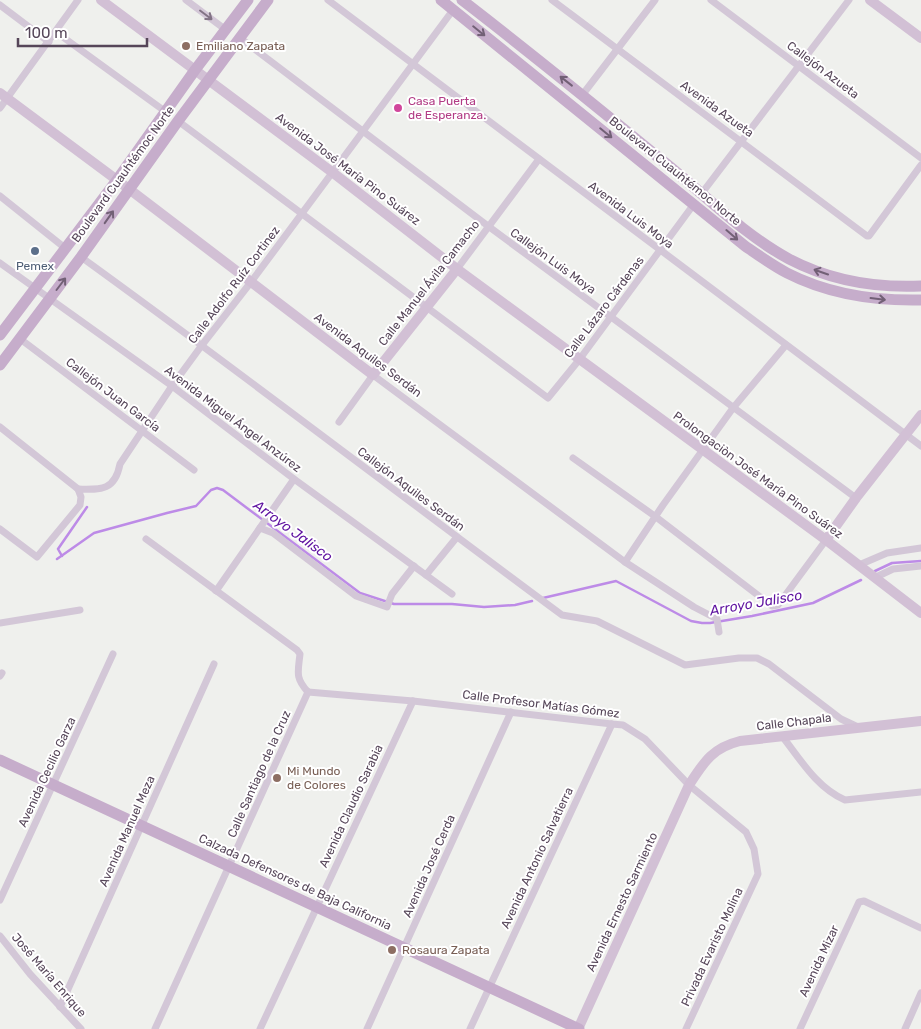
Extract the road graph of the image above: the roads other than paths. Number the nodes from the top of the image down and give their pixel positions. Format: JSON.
{"nodes":[{"id":1,"x":78,"y":0,"type":"edge"},
{"id":2,"x":101,"y":0,"type":"edge"},
{"id":3,"x":186,"y":0,"type":"edge"},
{"id":4,"x":248,"y":0,"type":"edge"},
{"id":5,"x":268,"y":0,"type":"edge"},
{"id":6,"x":328,"y":0,"type":"edge"},
{"id":7,"x":441,"y":0,"type":"edge"},
{"id":8,"x":462,"y":0,"type":"edge"},
{"id":9,"x":552,"y":0,"type":"edge"},
{"id":10,"x":655,"y":0,"type":"edge"},
{"id":11,"x":711,"y":0,"type":"edge"},
{"id":12,"x":849,"y":0,"type":"edge"},
{"id":13,"x":870,"y":0,"type":"edge"},
{"id":14,"x":0,"y":4,"type":"edge"},
{"id":15,"x":453,"y":10,"type":"junction"},
{"id":16,"x":226,"y":30,"type":"junction"},
{"id":17,"x":56,"y":32,"type":"junction"},
{"id":18,"x":240,"y":38,"type":"junction"},
{"id":19,"x":921,"y":38,"type":"edge"},
{"id":20,"x":49,"y":42,"type":"junction"},
{"id":21,"x":618,"y":50,"type":"junction"},
{"id":22,"x":412,"y":64,"type":"junction"},
{"id":23,"x":799,"y":67,"type":"junction"},
{"id":24,"x":195,"y":70,"type":"junction"},
{"id":25,"x":208,"y":80,"type":"junction"},
{"id":26,"x":583,"y":94,"type":"junction"},
{"id":27,"x":3,"y":96,"type":"edge"},
{"id":28,"x":0,"y":108,"type":"edge"},
{"id":29,"x":166,"y":112,"type":"junction"},
{"id":30,"x":178,"y":121,"type":"junction"},
{"id":31,"x":362,"y":132,"type":"junction"},
{"id":32,"x":742,"y":142,"type":"junction"},
{"id":33,"x":921,"y":158,"type":"edge"},
{"id":34,"x":539,"y":159,"type":"junction"},
{"id":35,"x":921,"y":165,"type":"edge"},
{"id":36,"x":332,"y":172,"type":"junction"},
{"id":37,"x":117,"y":180,"type":"junction"},
{"id":38,"x":129,"y":189,"type":"junction"},
{"id":39,"x":702,"y":193,"type":"junction"},
{"id":40,"x":0,"y":196,"type":"edge"},
{"id":41,"x":694,"y":204,"type":"junction"},
{"id":42,"x":302,"y":212,"type":"junction"},
{"id":43,"x":488,"y":226,"type":"junction"},
{"id":44,"x":65,"y":248,"type":"junction"},
{"id":45,"x":660,"y":251,"type":"junction"},
{"id":46,"x":81,"y":257,"type":"junction"},
{"id":47,"x":0,"y":262,"type":"edge"},
{"id":48,"x":457,"y":269,"type":"junction"},
{"id":49,"x":251,"y":282,"type":"junction"},
{"id":50,"x":921,"y":286,"type":"edge"},
{"id":51,"x":35,"y":289,"type":"junction"},
{"id":52,"x":49,"y":299,"type":"junction"},
{"id":53,"x":921,"y":300,"type":"edge"},
{"id":54,"x":428,"y":308,"type":"junction"},
{"id":55,"x":611,"y":317,"type":"junction"},
{"id":56,"x":2,"y":329,"type":"edge"},
{"id":57,"x":19,"y":338,"type":"junction"},
{"id":58,"x":202,"y":345,"type":"junction"},
{"id":59,"x":786,"y":345,"type":"junction"},
{"id":60,"x":579,"y":360,"type":"junction"},
{"id":61,"x":0,"y":365,"type":"edge"},
{"id":62,"x":374,"y":375,"type":"junction"},
{"id":63,"x":172,"y":386,"type":"junction"},
{"id":64,"x":733,"y":408,"type":"junction"},
{"id":65,"x":921,"y":415,"type":"edge"},
{"id":66,"x":339,"y":422,"type":"dead end"},
{"id":67,"x":0,"y":427,"type":"edge"},
{"id":68,"x":142,"y":432,"type":"junction"},
{"id":69,"x":906,"y":435,"type":"junction"},
{"id":70,"x":921,"y":446,"type":"edge"},
{"id":71,"x":703,"y":449,"type":"junction"},
{"id":72,"x":573,"y":458,"type":"dead end"},
{"id":73,"x":194,"y":470,"type":"dead end"},
{"id":74,"x":294,"y":479,"type":"junction"},
{"id":75,"x":78,"y":488,"type":"junction"},
{"id":76,"x":856,"y":498,"type":"junction"},
{"id":77,"x":656,"y":517,"type":"junction"},
{"id":78,"x":261,"y":527,"type":"junction"},
{"id":79,"x":0,"y":529,"type":"edge"},
{"id":80,"x":457,"y":537,"type":"junction"},
{"id":81,"x":146,"y":539,"type":"dead end"},
{"id":82,"x":826,"y":540,"type":"junction"},
{"id":83,"x":921,"y":548,"type":"edge"},
{"id":84,"x":625,"y":562,"type":"junction"},
{"id":85,"x":859,"y":565,"type":"junction"},
{"id":86,"x":414,"y":566,"type":"junction"},
{"id":87,"x":921,"y":566,"type":"edge"},
{"id":88,"x":426,"y":575,"type":"junction"},
{"id":89,"x":874,"y":578,"type":"junction"},
{"id":90,"x":216,"y":591,"type":"junction"},
{"id":91,"x":452,"y":594,"type":"dead end"},
{"id":92,"x":80,"y":610,"type":"dead end"},
{"id":93,"x":921,"y":613,"type":"edge"},
{"id":94,"x":0,"y":622,"type":"edge"},
{"id":95,"x":718,"y":625,"type":"dead end"},
{"id":96,"x":114,"y":654,"type":"dead end"},
{"id":97,"x":214,"y":664,"type":"dead end"},
{"id":98,"x":308,"y":692,"type":"junction"},
{"id":99,"x":413,"y":701,"type":"junction"},
{"id":100,"x":511,"y":712,"type":"junction"},
{"id":101,"x":921,"y":721,"type":"edge"},
{"id":102,"x":612,"y":724,"type":"junction"},
{"id":103,"x":858,"y":727,"type":"junction"},
{"id":104,"x":782,"y":736,"type":"junction"},
{"id":105,"x":0,"y":760,"type":"edge"},
{"id":106,"x":53,"y":785,"type":"junction"},
{"id":107,"x":689,"y":785,"type":"junction"},
{"id":108,"x":921,"y":792,"type":"edge"},
{"id":109,"x":141,"y":826,"type":"junction"},
{"id":110,"x":229,"y":866,"type":"junction"},
{"id":111,"x":758,"y":874,"type":"joint"},
{"id":112,"x":0,"y":900,"type":"edge"},
{"id":113,"x":317,"y":907,"type":"junction"},
{"id":114,"x":921,"y":928,"type":"edge"},
{"id":115,"x":0,"y":936,"type":"edge"},
{"id":116,"x":404,"y":948,"type":"junction"},
{"id":117,"x":489,"y":988,"type":"junction"},
{"id":118,"x":921,"y":993,"type":"edge"},
{"id":119,"x":60,"y":1006,"type":"junction"},
{"id":120,"x":81,"y":1029,"type":"edge"},
{"id":121,"x":155,"y":1029,"type":"edge"},
{"id":122,"x":260,"y":1029,"type":"edge"},
{"id":123,"x":367,"y":1029,"type":"edge"},
{"id":124,"x":470,"y":1029,"type":"edge"},
{"id":125,"x":578,"y":1029,"type":"edge"},
{"id":126,"x":686,"y":1029,"type":"edge"},
{"id":127,"x":800,"y":1029,"type":"edge"},
{"id":128,"x":904,"y":1029,"type":"edge"}],
"edges":[{"from":1,"to":17,"type":"street"},
{"from":2,"to":24,"type":"main road","name":"Avenida José María Pino Suárez"},
{"from":3,"to":16,"type":"street","one_way":true},
{"from":4,"to":16,"type":"main road","name":"Boulevard Cuauhtémoc Norte"},
{"from":5,"to":18,"type":"main road","name":"Boulevard Cuauhtémoc Norte"},
{"from":6,"to":22,"type":"street","name":"Avenida Luis Moya"},
{"from":7,"to":15,"type":"main road","name":"Boulevard Cuauhtémoc Norte"},
{"from":26,"to":8,"type":"main road","name":"Boulevard Cuauhtémoc Norte","one_way":true},
{"from":9,"to":21,"type":"street","name":"Avenida Azueta"},
{"from":10,"to":21,"type":"street"},
{"from":11,"to":23,"type":"street","name":"Callejón Azueta"},
{"from":12,"to":23,"type":"street"},
{"from":13,"to":19,"type":"main road"},
{"from":14,"to":20,"type":"street"},
{"from":15,"to":22,"type":"street","name":"Calle Adolfo Ruíz Cortinez"},
{"from":15,"to":41,"type":"main road","name":"Boulevard Cuauhtémoc Norte","one_way":true},
{"from":16,"to":24,"type":"main road","name":"Boulevard Cuauhtémoc Norte"},
{"from":17,"to":20,"type":"street"},
{"from":17,"to":29,"type":"street"},
{"from":18,"to":25,"type":"main road","name":"Boulevard Cuauhtémoc Norte"},
{"from":18,"to":31,"type":"street","name":"Callejón Luis Moya"},
{"from":20,"to":27,"type":"street"},
{"from":21,"to":26,"type":"street"},
{"from":21,"to":32,"type":"street","name":"Avenida Azueta"},
{"from":22,"to":31,"type":"street","name":"Calle Adolfo Ruíz Cortinez"},
{"from":22,"to":34,"type":"street","name":"Avenida Luis Moya"},
{"from":23,"to":32,"type":"street"},
{"from":23,"to":33,"type":"street","name":"Callejón Azueta"},
{"from":24,"to":25,"type":"main road","name":"Avenida José María Pino Suárez"},
{"from":24,"to":29,"type":"main road","name":"Boulevard Cuauhtémoc Norte"},
{"from":25,"to":30,"type":"main road","name":"Boulevard Cuauhtémoc Norte"},
{"from":25,"to":36,"type":"main road","name":"Avenida José María Pino Suárez"},
{"from":26,"to":39,"type":"main road","name":"Boulevard Cuauhtémoc Norte"},
{"from":27,"to":28,"type":"street"},
{"from":27,"to":37,"type":"main road","name":"Avenida Aquiles Serdán"},
{"from":29,"to":37,"type":"main road","name":"Boulevard Cuauhtémoc Norte"},
{"from":30,"to":38,"type":"main road","name":"Boulevard Cuauhtémoc Norte"},
{"from":30,"to":42,"type":"street"},
{"from":31,"to":36,"type":"street","name":"Calle Adolfo Ruíz Cortinez"},
{"from":31,"to":43,"type":"street","name":"Callejón Luis Moya"},
{"from":32,"to":35,"type":"street","name":"Avenida Azueta"},
{"from":32,"to":39,"type":"street"},
{"from":34,"to":43,"type":"street","name":"Calle Manuel Ávila Camacho"},
{"from":34,"to":45,"type":"street","name":"Avenida Luis Moya"},
{"from":36,"to":42,"type":"street","name":"Calle Adolfo Ruíz Cortinez"},
{"from":36,"to":48,"type":"main road","name":"Avenida José María Pino Suárez"},
{"from":37,"to":38,"type":"main road","name":"Avenida Aquiles Serdán"},
{"from":37,"to":44,"type":"main road","name":"Boulevard Cuauhtémoc Norte"},
{"from":46,"to":38,"type":"main road","name":"Boulevard Cuauhtémoc Norte","one_way":true},
{"from":38,"to":49,"type":"main road","name":"Avenida Aquiles Serdán"},
{"from":50,"to":39,"type":"main road","name":"Boulevard Cuauhtémoc Norte","one_way":true},
{"from":40,"to":44,"type":"street"},
{"from":41,"to":45,"type":"street","name":"Calle Lázaro Cárdenas"},
{"from":41,"to":53,"type":"main road","name":"Boulevard Cuauhtémoc Norte","one_way":true},
{"from":42,"to":49,"type":"street","name":"Calle Adolfo Ruíz Cortinez"},
{"from":42,"to":54,"type":"street"},
{"from":43,"to":48,"type":"street","name":"Calle Manuel Ávila Camacho"},
{"from":43,"to":55,"type":"street","name":"Callejón Luis Moya"},
{"from":44,"to":51,"type":"main road","name":"Boulevard Cuauhtémoc Norte"},
{"from":45,"to":55,"type":"street","name":"Calle Lázaro Cárdenas"},
{"from":45,"to":59,"type":"street","name":"Avenida Luis Moya"},
{"from":52,"to":46,"type":"main road","name":"Boulevard Cuauhtémoc Norte","one_way":true},
{"from":46,"to":58,"type":"street","name":"Callejón Aquiles Serdán"},
{"from":47,"to":51,"type":"street","name":"Avenida Miguel Ángel Anzúrez"},
{"from":48,"to":54,"type":"main road","name":"Calle Manuel Ávila Camacho"},
{"from":48,"to":60,"type":"main road","name":"Avenida José María Pino Suárez"},
{"from":49,"to":58,"type":"street","name":"Calle Adolfo Ruíz Cortinez"},
{"from":49,"to":62,"type":"main road","name":"Avenida Aquiles Serdán"},
{"from":51,"to":52,"type":"street","name":"Avenida Miguel Ángel Anzúrez"},
{"from":51,"to":56,"type":"main road","name":"Boulevard Cuauhtémoc Norte"},
{"from":52,"to":57,"type":"main road","name":"Boulevard Cuauhtémoc Norte"},
{"from":52,"to":63,"type":"street","name":"Avenida Miguel Ángel Anzúrez"},
{"from":54,"to":60,"type":"street","name":"Calle Lázaro Cárdenas"},
{"from":54,"to":62,"type":"main road","name":"Calle Manuel Ávila Camacho"},
{"from":55,"to":60,"type":"street","name":"Calle Lázaro Cárdenas"},
{"from":55,"to":64,"type":"street","name":"Callejón Luis Moya"},
{"from":57,"to":61,"type":"main road","name":"Boulevard Cuauhtémoc Norte"},
{"from":57,"to":68,"type":"street","name":"Callejón Juan García"},
{"from":58,"to":63,"type":"street","name":"Calle Adolfo Ruíz Cortinez"},
{"from":58,"to":80,"type":"street","name":"Callejón Aquiles Serdán"},
{"from":59,"to":64,"type":"street"},
{"from":59,"to":69,"type":"street","name":"Avenida Luis Moya"},
{"from":60,"to":71,"type":"main road","name":"Prolongaciòn José María Pino Suárez"},
{"from":62,"to":66,"type":"street","name":"Calle Manuel Ávila Camacho"},
{"from":62,"to":84,"type":"street","name":"Avenida Aquiles Serdán"},
{"from":63,"to":68,"type":"street","name":"Calle Adolfo Ruíz Cortinez"},
{"from":63,"to":74,"type":"street","name":"Avenida Miguel Ángel Anzúrez"},
{"from":64,"to":71,"type":"street"},
{"from":64,"to":76,"type":"street","name":"Callejón Luis Moya"},
{"from":65,"to":69,"type":"main road"},
{"from":67,"to":75,"type":"street"},
{"from":68,"to":73,"type":"street","name":"Callejón Juan García"},
{"from":68,"to":75,"type":"street","name":"Calle Adolfo Ruíz Cortinez"},
{"from":69,"to":70,"type":"street","name":"Avenida Luis Moya"},
{"from":69,"to":76,"type":"main road"},
{"from":71,"to":77,"type":"street"},
{"from":71,"to":82,"type":"main road","name":"Prolongaciòn José María Pino Suárez"},
{"from":72,"to":77,"type":"street"},
{"from":74,"to":78,"type":"street"},
{"from":74,"to":86,"type":"street","name":"Avenida Miguel Ángel Anzúrez"},
{"from":75,"to":79,"type":"street"},
{"from":76,"to":82,"type":"main road"},
{"from":77,"to":82,"type":"street"},
{"from":77,"to":84,"type":"street"},
{"from":78,"to":86,"type":"street"},
{"from":78,"to":90,"type":"street"},
{"from":80,"to":88,"type":"street"},
{"from":80,"to":103,"type":"street","name":"Callejón Aquiles Serdán"},
{"from":81,"to":90,"type":"street"},
{"from":82,"to":85,"type":"main road","name":"Prolongaciòn José María Pino Suárez"},
{"from":83,"to":85,"type":"street"},
{"from":84,"to":95,"type":"street","name":"Avenida Aquiles Serdán"},
{"from":85,"to":89,"type":"main road","name":"Prolongaciòn José María Pino Suárez"},
{"from":86,"to":88,"type":"street","name":"Avenida Miguel Ángel Anzúrez"},
{"from":87,"to":89,"type":"street"},
{"from":88,"to":91,"type":"street","name":"Avenida Miguel Ángel Anzúrez"},
{"from":89,"to":93,"type":"main road","name":"Prolongaciòn José María Pino Suárez"},
{"from":90,"to":98,"type":"street"},
{"from":92,"to":94,"type":"street"},
{"from":96,"to":106,"type":"street","name":"Avenida Cecilio Garza"},
{"from":97,"to":109,"type":"street","name":"Avenida Manuel Meza"},
{"from":98,"to":99,"type":"street","name":"Calle Profesor Matías Gómez"},
{"from":98,"to":110,"type":"street","name":"Calle Santiago de la Cruz"},
{"from":99,"to":100,"type":"street","name":"Calle Profesor Matías Gómez"},
{"from":99,"to":113,"type":"street","name":"Avenida Claudio Sarabia"},
{"from":100,"to":102,"type":"street","name":"Calle Profesor Matías Gómez"},
{"from":100,"to":116,"type":"street","name":"Avenida José Cerda"},
{"from":101,"to":103,"type":"main road","name":"Calle Chapala"},
{"from":102,"to":107,"type":"street","name":"Calle Profesor Matías Gómez"},
{"from":102,"to":117,"type":"street","name":"Avenida Antonio Salvatierra"},
{"from":103,"to":104,"type":"main road","name":"Calle Chapala"},
{"from":104,"to":107,"type":"main road","name":"Calle Chapala"},
{"from":104,"to":108,"type":"street"},
{"from":105,"to":106,"type":"main road","name":"Calzada Defensores de Baja California"},
{"from":106,"to":109,"type":"main road","name":"Calzada Defensores de Baja California"},
{"from":106,"to":112,"type":"street","name":"Avenida Cecilio Garza"},
{"from":107,"to":111,"type":"street","name":"Calle Profesor Matías Gómez"},
{"from":107,"to":125,"type":"main road","name":"Avenida Ernesto Sarmiento"},
{"from":109,"to":110,"type":"main road","name":"Calzada Defensores de Baja California"},
{"from":109,"to":119,"type":"street","name":"Avenida Manuel Meza"},
{"from":110,"to":113,"type":"main road","name":"Calzada Defensores de Baja California"},
{"from":110,"to":121,"type":"street","name":"Calle Santiago de la Cruz"},
{"from":111,"to":126,"type":"street","name":"Privada Evaristo Molina"},
{"from":113,"to":116,"type":"main road","name":"Calzada Defensores de Baja California"},
{"from":113,"to":122,"type":"street","name":"Avenida Claudio Sarabia"},
{"from":114,"to":127,"type":"street","name":"Avenida Mizar"},
{"from":115,"to":119,"type":"street","name":"José María Enrique"},
{"from":116,"to":117,"type":"main road","name":"Calzada Defensores de Baja California"},
{"from":116,"to":123,"type":"street","name":"Avenida José Cerda"},
{"from":117,"to":124,"type":"street","name":"Avenida Antonio Salvatierra"},
{"from":117,"to":125,"type":"main road","name":"Calzada Defensores de Baja California"},
{"from":118,"to":128,"type":"street"},
{"from":119,"to":120,"type":"street","name":"José María Enrique"}]}
